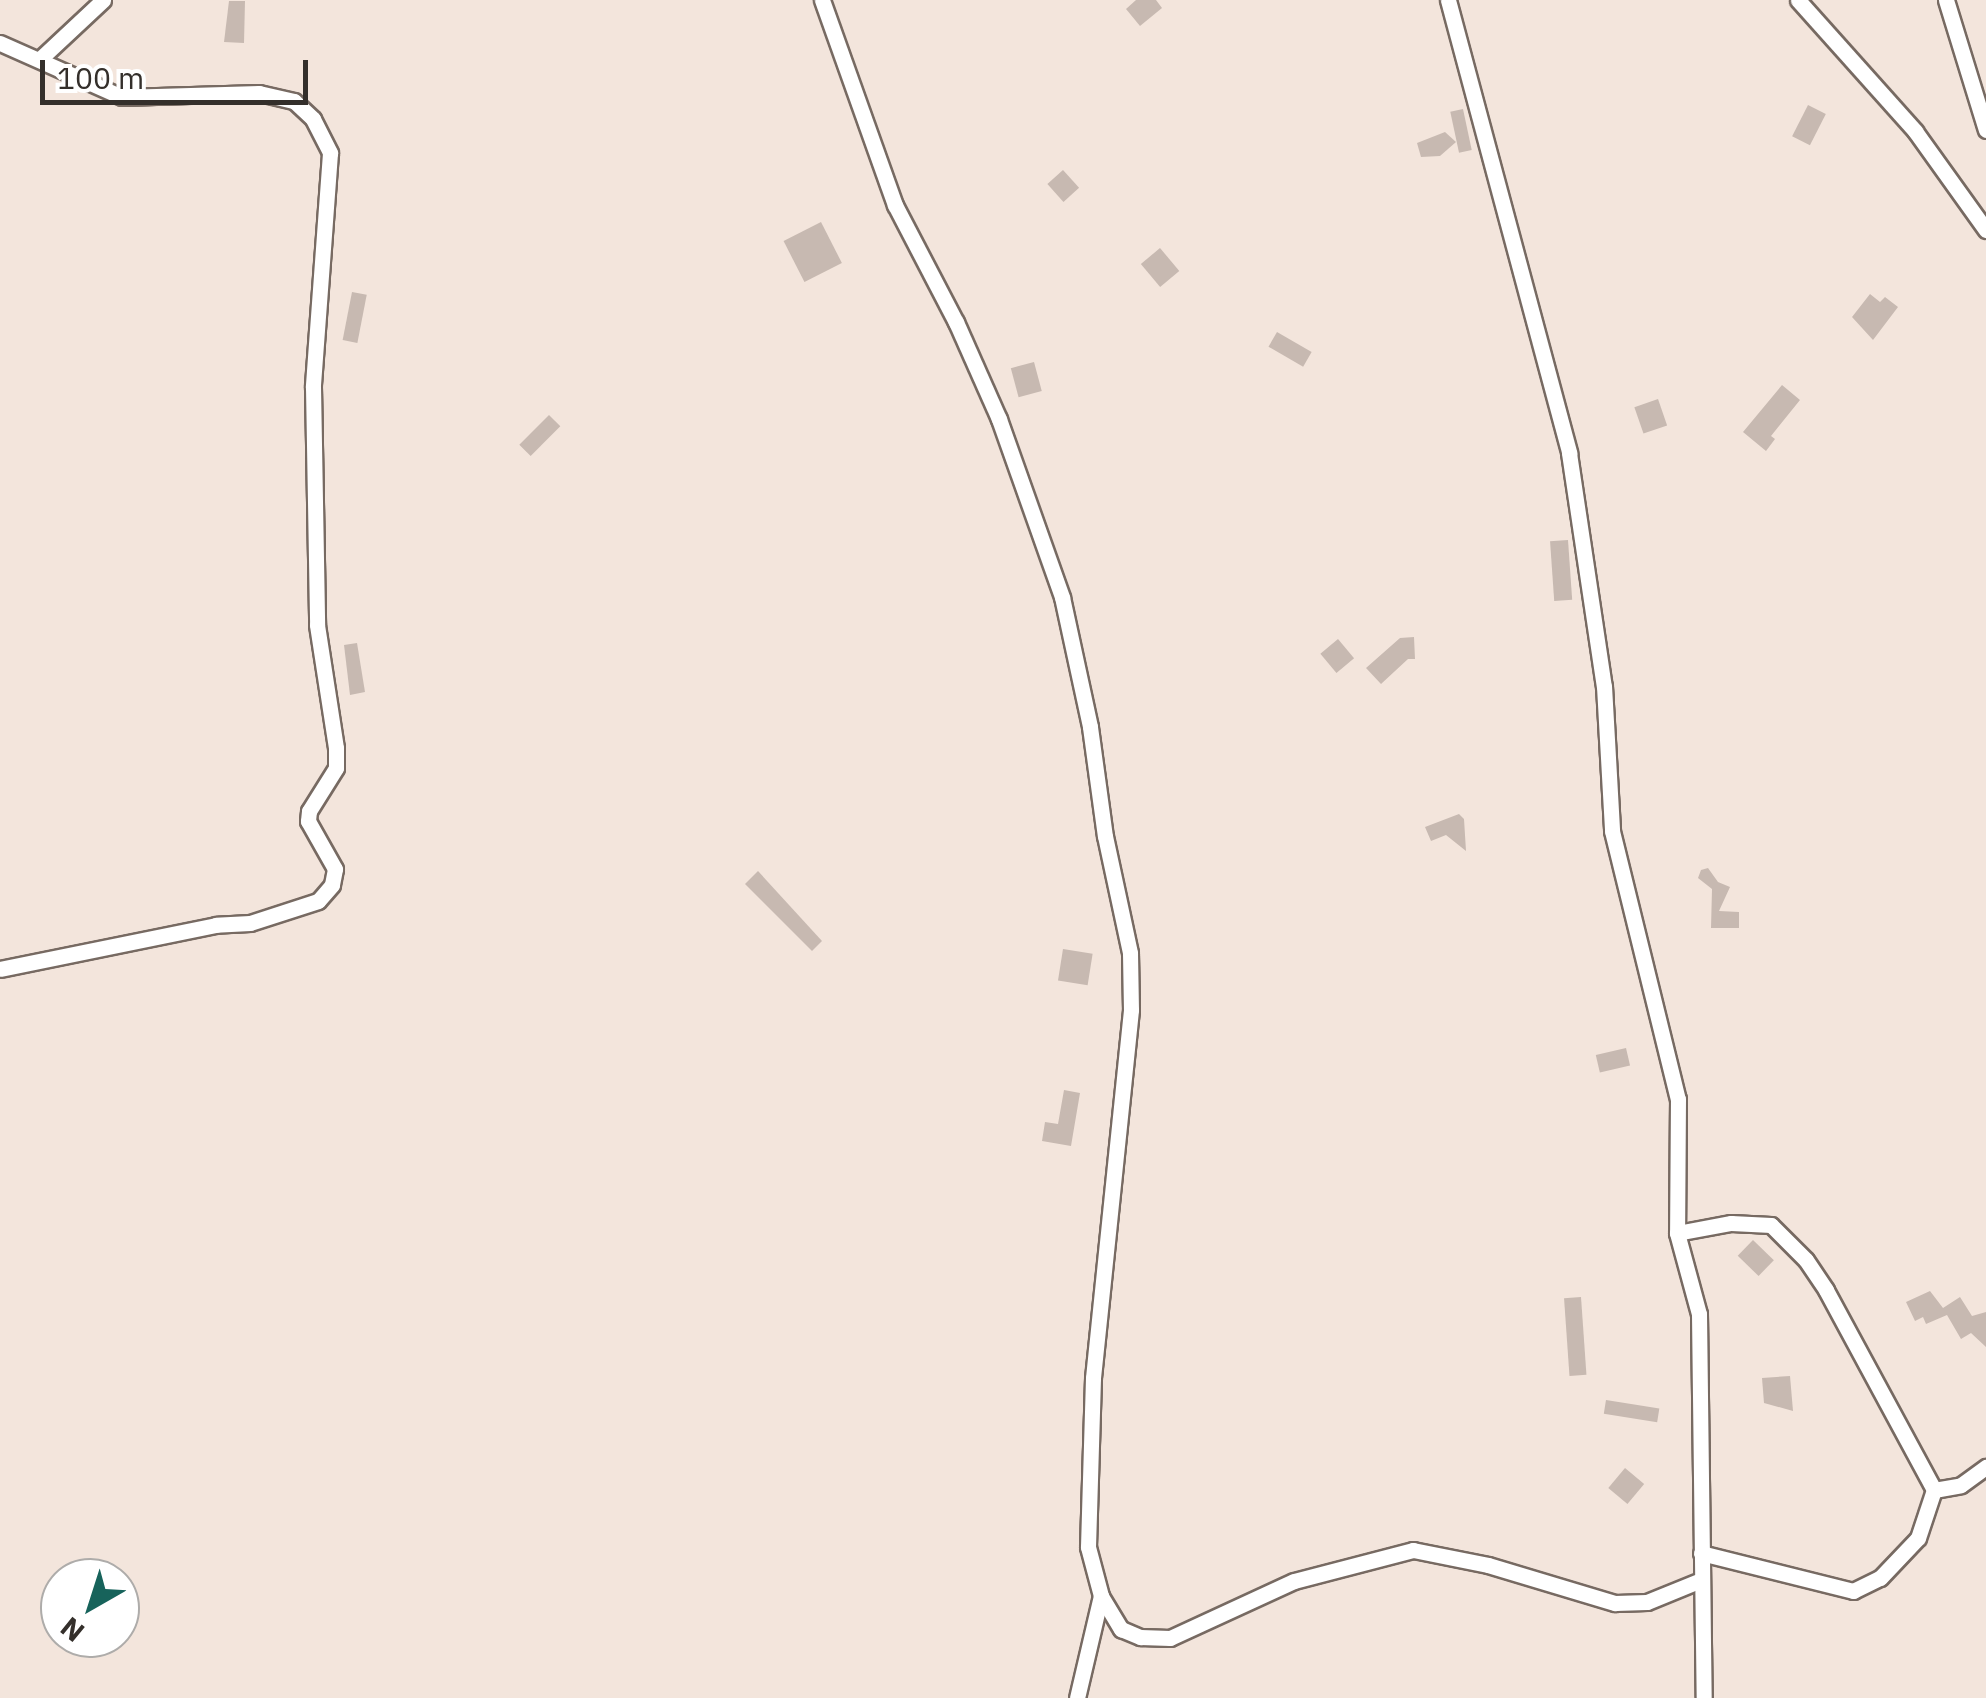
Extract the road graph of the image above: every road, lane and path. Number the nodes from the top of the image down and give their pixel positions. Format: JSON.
{"nodes":[{"id":1,"x":102,"y":0,"type":"edge"},
{"id":2,"x":822,"y":0,"type":"edge"},
{"id":3,"x":1448,"y":0,"type":"edge"},
{"id":4,"x":1798,"y":0,"type":"edge"},
{"id":5,"x":1946,"y":0,"type":"edge"},
{"id":6,"x":0,"y":43,"type":"edge"},
{"id":7,"x":41,"y":58,"type":"junction"},
{"id":8,"x":1986,"y":130,"type":"edge"},
{"id":9,"x":1986,"y":230,"type":"edge"},
{"id":10,"x":0,"y":969,"type":"edge"},
{"id":11,"x":1677,"y":1233,"type":"junction"},
{"id":12,"x":1986,"y":1467,"type":"edge"},
{"id":13,"x":1934,"y":1490,"type":"junction"},
{"id":14,"x":1701,"y":1553,"type":"junction"},
{"id":15,"x":1702,"y":1580,"type":"junction"},
{"id":16,"x":1101,"y":1596,"type":"junction"},
{"id":17,"x":1077,"y":1698,"type":"edge"},
{"id":18,"x":1704,"y":1698,"type":"edge"}],
"edges":[{"from":1,"to":7,"type":"street"},
{"from":2,"to":16,"type":"street"},
{"from":3,"to":11,"type":"street"},
{"from":4,"to":9,"type":"street"},
{"from":5,"to":8,"type":"street"},
{"from":6,"to":7,"type":"street"},
{"from":7,"to":10,"type":"street"},
{"from":11,"to":13,"type":"street"},
{"from":11,"to":14,"type":"street"},
{"from":12,"to":13,"type":"street"},
{"from":13,"to":14,"type":"street"},
{"from":14,"to":15,"type":"street"},
{"from":15,"to":16,"type":"street"},
{"from":15,"to":18,"type":"street"},
{"from":16,"to":17,"type":"street"}]}
